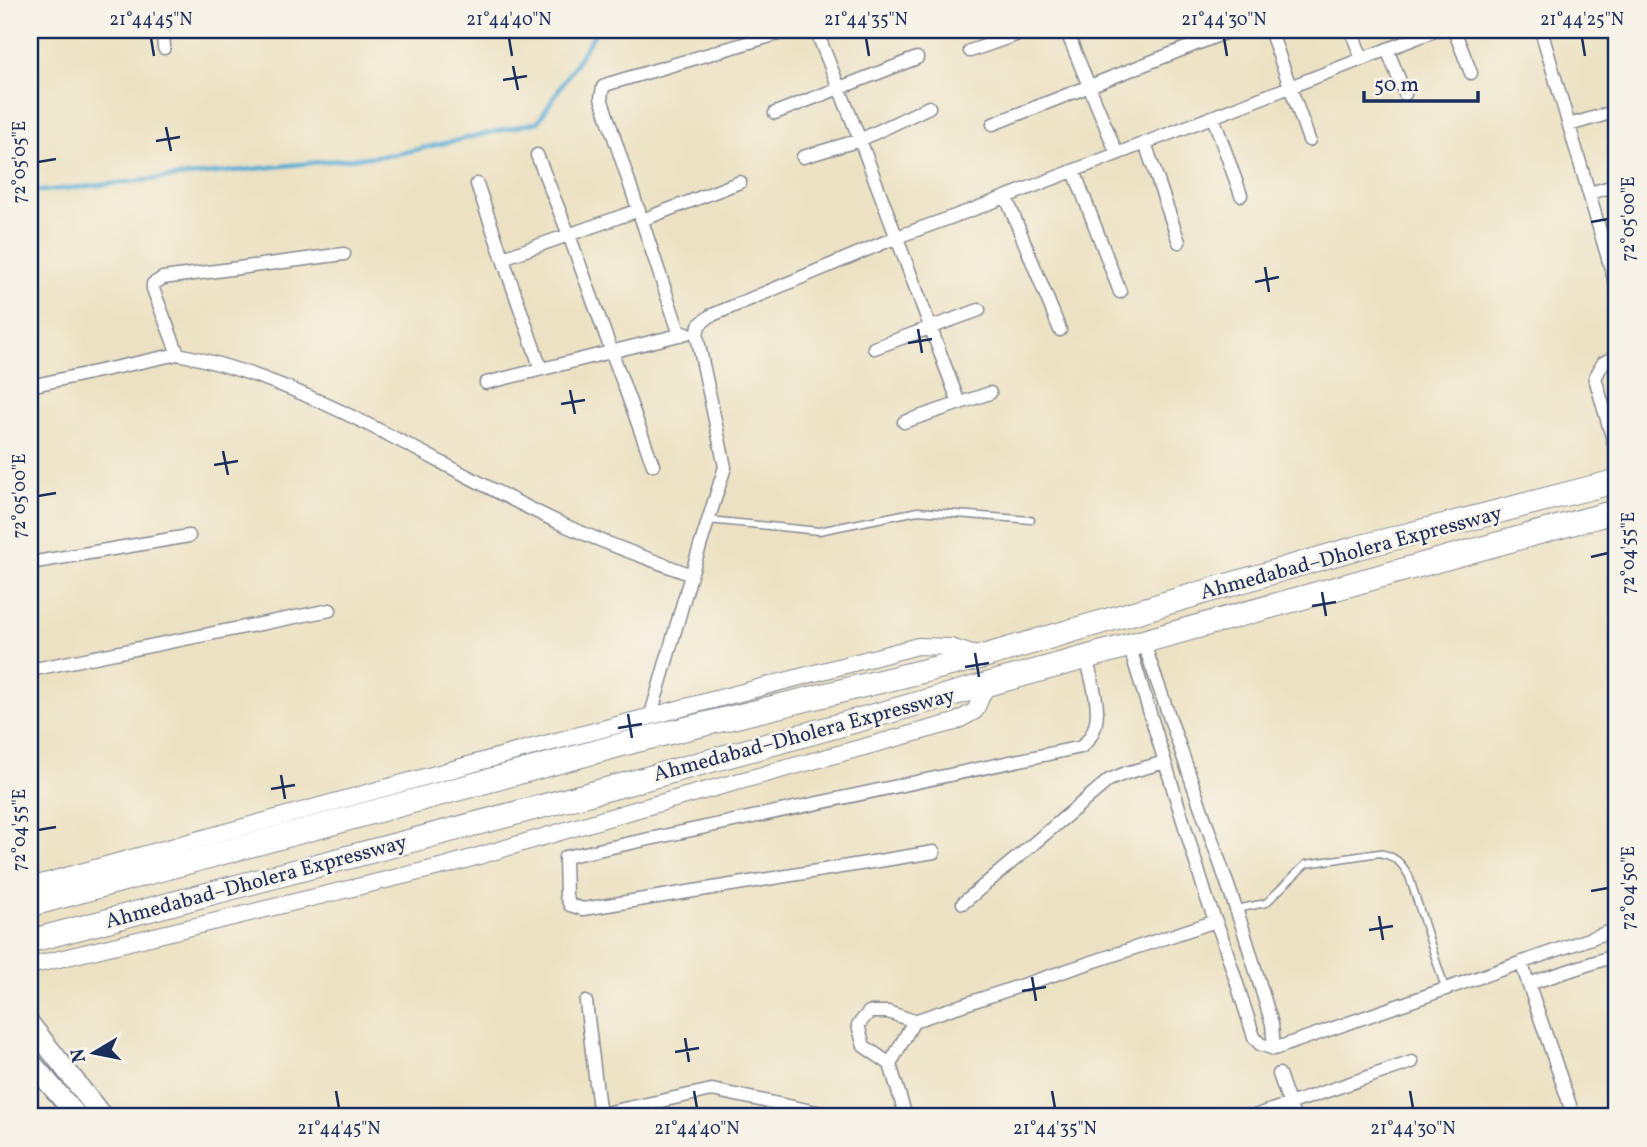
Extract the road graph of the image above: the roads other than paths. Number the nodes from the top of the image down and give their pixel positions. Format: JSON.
{"nodes":[{"id":1,"x":163,"y":30,"type":"edge"},
{"id":2,"x":791,"y":30,"type":"edge"},
{"id":3,"x":816,"y":30,"type":"edge"},
{"id":4,"x":1030,"y":30,"type":"edge"},
{"id":5,"x":1066,"y":30,"type":"edge"},
{"id":6,"x":1232,"y":30,"type":"edge"},
{"id":7,"x":1270,"y":30,"type":"edge"},
{"id":8,"x":1351,"y":30,"type":"edge"},
{"id":9,"x":1437,"y":30,"type":"edge"},
{"id":10,"x":1454,"y":30,"type":"edge"},
{"id":11,"x":1541,"y":30,"type":"edge"},
{"id":12,"x":164,"y":48,"type":"dead end"},
{"id":13,"x":1387,"y":49,"type":"junction"},
{"id":14,"x":970,"y":51,"type":"dead end"},
{"id":15,"x":917,"y":58,"type":"dead end"},
{"id":16,"x":1362,"y":59,"type":"junction"},
{"id":17,"x":1471,"y":73,"type":"dead end"},
{"id":18,"x":1290,"y":86,"type":"junction"},
{"id":19,"x":1090,"y":87,"type":"junction"},
{"id":20,"x":839,"y":89,"type":"junction"},
{"id":21,"x":1405,"y":94,"type":"dead end"},
{"id":22,"x":929,"y":107,"type":"dead end"},
{"id":23,"x":1617,"y":111,"type":"edge"},
{"id":24,"x":775,"y":113,"type":"dead end"},
{"id":25,"x":1213,"y":117,"type":"junction"},
{"id":26,"x":993,"y":124,"type":"dead end"},
{"id":27,"x":1569,"y":125,"type":"junction"},
{"id":28,"x":860,"y":140,"type":"junction"},
{"id":29,"x":1310,"y":140,"type":"dead end"},
{"id":30,"x":1145,"y":143,"type":"junction"},
{"id":31,"x":1117,"y":154,"type":"junction"},
{"id":32,"x":537,"y":155,"type":"dead end"},
{"id":33,"x":803,"y":157,"type":"dead end"},
{"id":34,"x":1074,"y":170,"type":"junction"},
{"id":35,"x":740,"y":182,"type":"dead end"},
{"id":36,"x":477,"y":184,"type":"dead end"},
{"id":37,"x":1617,"y":184,"type":"edge"},
{"id":38,"x":1590,"y":193,"type":"junction"},
{"id":39,"x":1241,"y":195,"type":"dead end"},
{"id":40,"x":1006,"y":197,"type":"junction"},
{"id":41,"x":640,"y":215,"type":"junction"},
{"id":42,"x":569,"y":235,"type":"junction"},
{"id":43,"x":897,"y":237,"type":"junction"},
{"id":44,"x":1179,"y":242,"type":"dead end"},
{"id":45,"x":344,"y":254,"type":"dead end"},
{"id":46,"x":503,"y":258,"type":"junction"},
{"id":47,"x":1613,"y":258,"type":"edge"},
{"id":48,"x":1617,"y":289,"type":"edge"},
{"id":49,"x":1120,"y":292,"type":"dead end"},
{"id":50,"x":979,"y":310,"type":"dead end"},
{"id":51,"x":930,"y":326,"type":"junction"},
{"id":52,"x":698,"y":330,"type":"junction"},
{"id":53,"x":1060,"y":330,"type":"dead end"},
{"id":54,"x":680,"y":335,"type":"junction"},
{"id":55,"x":874,"y":348,"type":"dead end"},
{"id":56,"x":612,"y":352,"type":"junction"},
{"id":57,"x":178,"y":354,"type":"junction"},
{"id":58,"x":1617,"y":356,"type":"edge"},
{"id":59,"x":541,"y":369,"type":"junction"},
{"id":60,"x":486,"y":383,"type":"dead end"},
{"id":61,"x":30,"y":386,"type":"edge"},
{"id":62,"x":990,"y":393,"type":"dead end"},
{"id":63,"x":959,"y":403,"type":"junction"},
{"id":64,"x":904,"y":422,"type":"dead end"},
{"id":65,"x":1617,"y":453,"type":"edge"},
{"id":66,"x":653,"y":465,"type":"dead end"},
{"id":67,"x":1617,"y":481,"type":"edge"},
{"id":68,"x":1617,"y":511,"type":"edge"},
{"id":69,"x":708,"y":520,"type":"junction"},
{"id":70,"x":1031,"y":520,"type":"dead end"},
{"id":71,"x":189,"y":536,"type":"dead end"},
{"id":72,"x":30,"y":564,"type":"edge"},
{"id":73,"x":691,"y":575,"type":"junction"},
{"id":74,"x":330,"y":611,"type":"dead end"},
{"id":75,"x":1136,"y":643,"type":"junction"},
{"id":76,"x":981,"y":657,"type":"junction"},
{"id":77,"x":1086,"y":657,"type":"junction"},
{"id":78,"x":30,"y":670,"type":"edge"},
{"id":79,"x":987,"y":684,"type":"junction"},
{"id":80,"x":650,"y":718,"type":"junction"},
{"id":81,"x":1165,"y":762,"type":"junction"},
{"id":82,"x":560,"y":832,"type":"junction"},
{"id":83,"x":934,"y":852,"type":"dead end"},
{"id":84,"x":565,"y":857,"type":"junction"},
{"id":85,"x":30,"y":886,"type":"edge"},
{"id":86,"x":1231,"y":893,"type":"junction"},
{"id":87,"x":1208,"y":902,"type":"junction"},
{"id":88,"x":962,"y":903,"type":"dead end"},
{"id":89,"x":30,"y":905,"type":"edge"},
{"id":90,"x":1236,"y":909,"type":"junction"},
{"id":91,"x":1216,"y":921,"type":"junction"},
{"id":92,"x":1243,"y":929,"type":"junction"},
{"id":93,"x":1617,"y":929,"type":"edge"},
{"id":94,"x":1222,"y":937,"type":"junction"},
{"id":95,"x":30,"y":941,"type":"edge"},
{"id":96,"x":1617,"y":955,"type":"edge"},
{"id":97,"x":1521,"y":962,"type":"junction"},
{"id":98,"x":30,"y":966,"type":"edge"},
{"id":99,"x":1528,"y":984,"type":"junction"},
{"id":100,"x":1445,"y":988,"type":"junction"},
{"id":101,"x":586,"y":1002,"type":"dead end"},
{"id":102,"x":914,"y":1021,"type":"junction"},
{"id":103,"x":30,"y":1024,"type":"edge"},
{"id":104,"x":1274,"y":1049,"type":"junction"},
{"id":105,"x":30,"y":1061,"type":"edge"},
{"id":106,"x":1412,"y":1062,"type":"dead end"},
{"id":107,"x":890,"y":1064,"type":"junction"},
{"id":108,"x":1279,"y":1074,"type":"dead end"},
{"id":109,"x":1291,"y":1111,"type":"edge"},
{"id":110,"x":600,"y":1116,"type":"edge"},
{"id":111,"x":78,"y":1117,"type":"edge"},
{"id":112,"x":103,"y":1117,"type":"edge"},
{"id":113,"x":841,"y":1117,"type":"edge"},
{"id":114,"x":906,"y":1117,"type":"edge"},
{"id":115,"x":1251,"y":1117,"type":"edge"},
{"id":116,"x":1574,"y":1117,"type":"edge"}],
"edges":[{"from":1,"to":12,"type":"street"},
{"from":2,"to":41,"type":"street"},
{"from":3,"to":20,"type":"street"},
{"from":4,"to":14,"type":"street"},
{"from":5,"to":19,"type":"street"},
{"from":6,"to":19,"type":"street"},
{"from":7,"to":18,"type":"street"},
{"from":8,"to":16,"type":"street"},
{"from":9,"to":13,"type":"street"},
{"from":10,"to":17,"type":"street"},
{"from":11,"to":27,"type":"street"},
{"from":13,"to":16,"type":"street"},
{"from":13,"to":21,"type":"street"},
{"from":15,"to":20,"type":"street"},
{"from":16,"to":18,"type":"street"},
{"from":18,"to":25,"type":"street"},
{"from":18,"to":29,"type":"street"},
{"from":19,"to":26,"type":"street"},
{"from":19,"to":31,"type":"street"},
{"from":20,"to":24,"type":"street"},
{"from":20,"to":28,"type":"street"},
{"from":22,"to":28,"type":"street"},
{"from":23,"to":27,"type":"street"},
{"from":25,"to":30,"type":"street"},
{"from":25,"to":39,"type":"street"},
{"from":27,"to":38,"type":"street"},
{"from":28,"to":33,"type":"street"},
{"from":28,"to":43,"type":"street"},
{"from":30,"to":31,"type":"street"},
{"from":30,"to":44,"type":"street"},
{"from":31,"to":34,"type":"street"},
{"from":32,"to":42,"type":"street"},
{"from":34,"to":40,"type":"street"},
{"from":34,"to":49,"type":"street"},
{"from":35,"to":41,"type":"street"},
{"from":36,"to":46,"type":"street"},
{"from":37,"to":38,"type":"street"},
{"from":38,"to":47,"type":"street"},
{"from":40,"to":43,"type":"street"},
{"from":40,"to":53,"type":"street"},
{"from":41,"to":42,"type":"street"},
{"from":41,"to":54,"type":"street"},
{"from":42,"to":46,"type":"street"},
{"from":42,"to":56,"type":"street"},
{"from":43,"to":51,"type":"street"},
{"from":43,"to":52,"type":"street"},
{"from":45,"to":57,"type":"street"},
{"from":46,"to":59,"type":"street"},
{"from":47,"to":48,"type":"street"},
{"from":50,"to":51,"type":"street"},
{"from":51,"to":55,"type":"street"},
{"from":51,"to":63,"type":"street"},
{"from":52,"to":54,"type":"street"},
{"from":52,"to":69,"type":"street"},
{"from":54,"to":56,"type":"street"},
{"from":56,"to":59,"type":"street"},
{"from":56,"to":66,"type":"street"},
{"from":57,"to":61,"type":"street"},
{"from":57,"to":73,"type":"street"},
{"from":58,"to":65,"type":"street"},
{"from":59,"to":60,"type":"street"},
{"from":62,"to":63,"type":"street"},
{"from":63,"to":64,"type":"street"},
{"from":67,"to":76,"type":"highway","name":"Ahmedabad–Dholera Expressway"},
{"from":68,"to":75,"type":"highway","name":"Ahmedabad–Dholera Expressway"},
{"from":69,"to":70,"type":"lane"},
{"from":69,"to":73,"type":"street"},
{"from":71,"to":72,"type":"street"},
{"from":73,"to":80,"type":"street"},
{"from":74,"to":78,"type":"street"},
{"from":75,"to":77,"type":"highway","name":"Ahmedabad–Dholera Expressway"},
{"from":75,"to":81,"type":"street"},
{"from":75,"to":86,"type":"street"},
{"from":76,"to":80,"type":"street"},
{"from":76,"to":89,"type":"highway","name":"Ahmedabad–Dholera Expressway"},
{"from":77,"to":79,"type":"highway","name":"Ahmedabad–Dholera Expressway"},
{"from":77,"to":84,"type":"street"},
{"from":79,"to":82,"type":"street"},
{"from":79,"to":95,"type":"highway","name":"Ahmedabad–Dholera Expressway"},
{"from":80,"to":85,"type":"street"},
{"from":81,"to":87,"type":"street"},
{"from":81,"to":88,"type":"street"},
{"from":82,"to":84,"type":"street"},
{"from":82,"to":98,"type":"street"},
{"from":83,"to":84,"type":"street"},
{"from":86,"to":87,"type":"street"},
{"from":86,"to":90,"type":"street"},
{"from":87,"to":91,"type":"street"},
{"from":90,"to":92,"type":"street"},
{"from":90,"to":100,"type":"lane"},
{"from":91,"to":94,"type":"street"},
{"from":91,"to":102,"type":"street"},
{"from":92,"to":94,"type":"street"},
{"from":92,"to":104,"type":"street"},
{"from":93,"to":97,"type":"street"},
{"from":94,"to":104,"type":"street"},
{"from":96,"to":99,"type":"street"},
{"from":97,"to":99,"type":"street"},
{"from":97,"to":100,"type":"street"},
{"from":99,"to":116,"type":"street"},
{"from":100,"to":104,"type":"street"},
{"from":101,"to":110,"type":"street"},
{"from":102,"to":107,"type":"street"},
{"from":102,"to":107,"type":"street"},
{"from":103,"to":112,"type":"highway"},
{"from":105,"to":111,"type":"highway"},
{"from":106,"to":109,"type":"street"},
{"from":107,"to":114,"type":"street"},
{"from":108,"to":109,"type":"street"},
{"from":109,"to":115,"type":"street"},
{"from":110,"to":113,"type":"street"}]}
